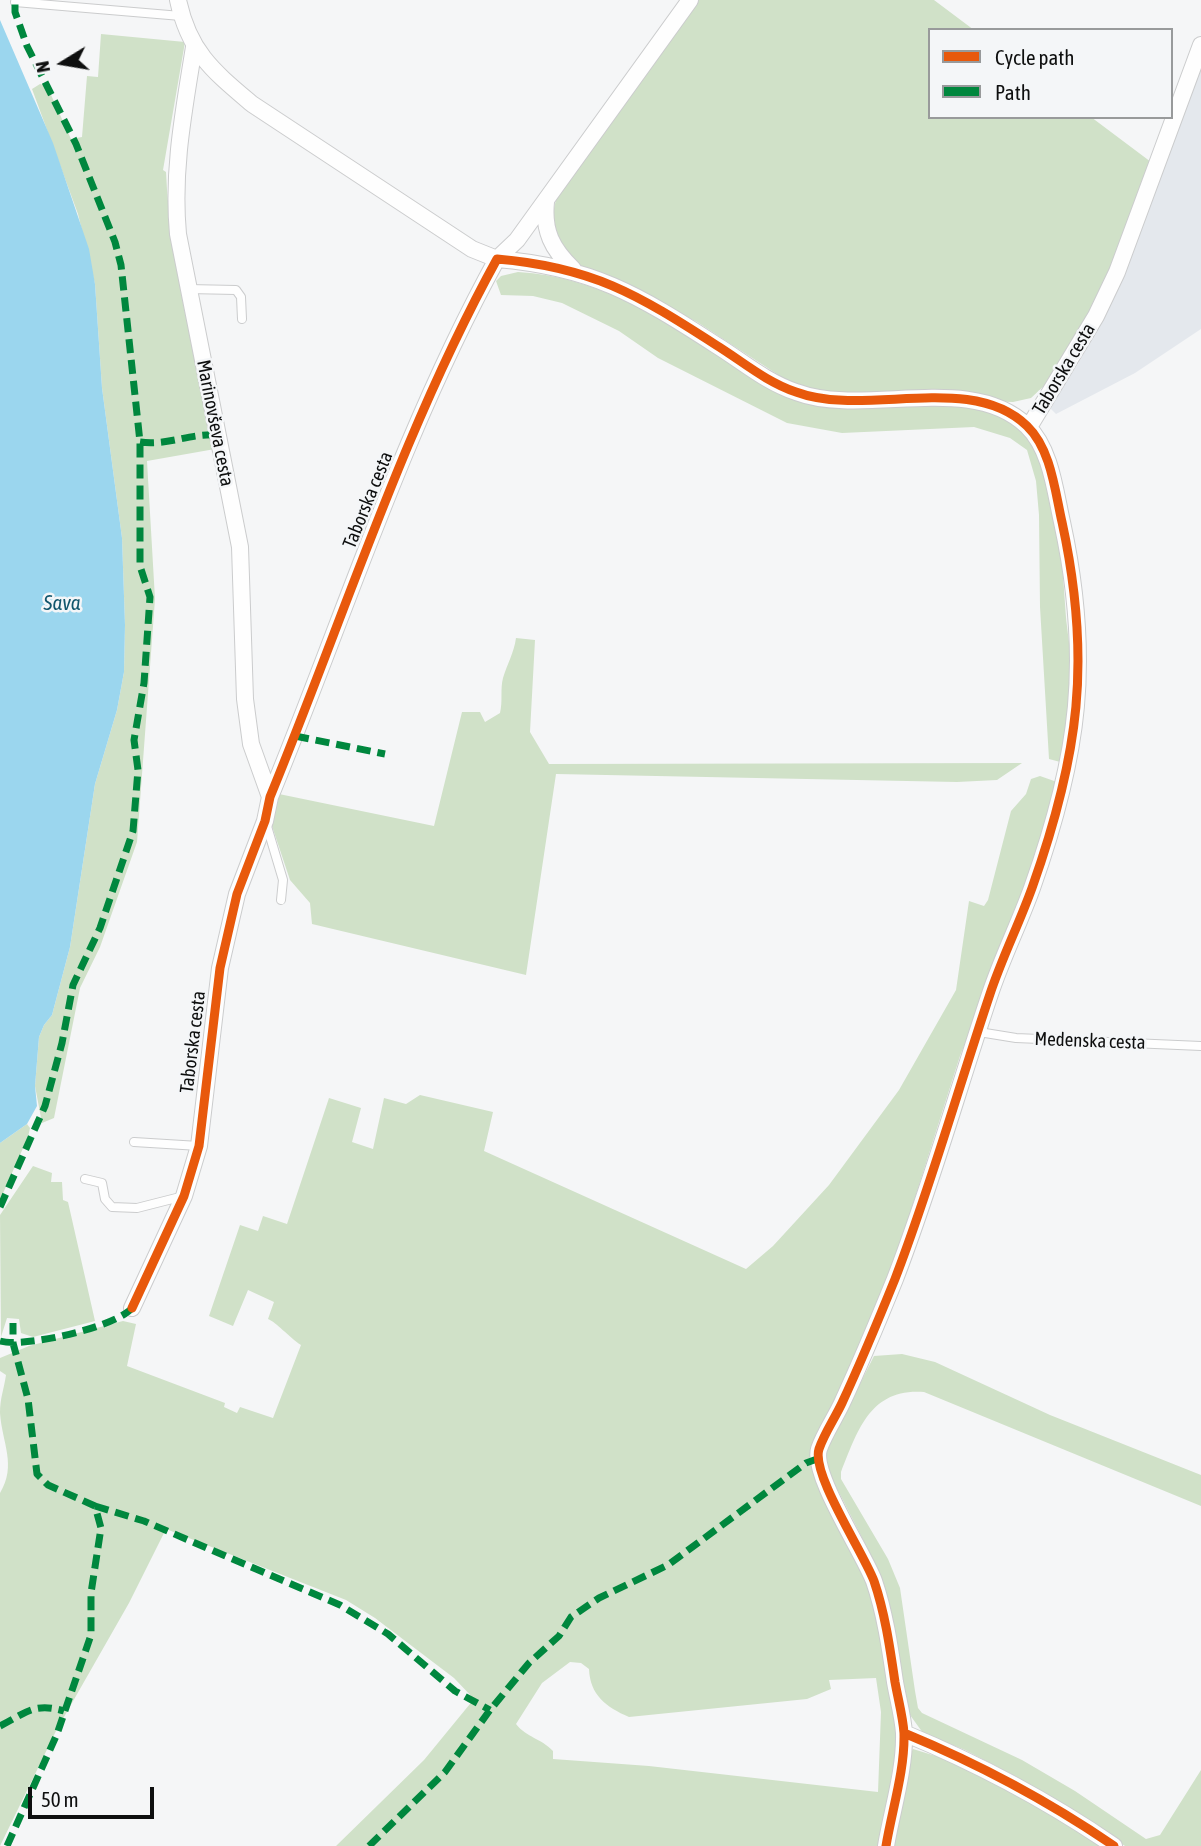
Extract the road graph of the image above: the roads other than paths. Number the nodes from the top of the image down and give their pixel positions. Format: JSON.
{"nodes":[{"id":1,"x":690,"y":0,"type":"edge"},
{"id":2,"x":15,"y":2,"type":"edge"},
{"id":3,"x":179,"y":8,"type":"edge"},
{"id":4,"x":1201,"y":45,"type":"edge"},
{"id":5,"x":194,"y":47,"type":"junction"},
{"id":6,"x":547,"y":199,"type":"junction"},
{"id":7,"x":497,"y":259,"type":"junction"},
{"id":8,"x":573,"y":269,"type":"junction"},
{"id":9,"x":188,"y":289,"type":"junction"},
{"id":10,"x":242,"y":319,"type":"dead end"},
{"id":11,"x":1028,"y":427,"type":"junction"},
{"id":12,"x":270,"y":797,"type":"junction"},
{"id":13,"x":265,"y":821,"type":"junction"},
{"id":14,"x":281,"y":901,"type":"dead end"},
{"id":15,"x":979,"y":1032,"type":"junction"},
{"id":16,"x":1201,"y":1046,"type":"edge"},
{"id":17,"x":134,"y":1142,"type":"dead end"},
{"id":18,"x":199,"y":1146,"type":"junction"},
{"id":19,"x":85,"y":1179,"type":"dead end"},
{"id":20,"x":184,"y":1196,"type":"junction"},
{"id":21,"x":132,"y":1308,"type":"dead end"},
{"id":22,"x":904,"y":1733,"type":"junction"},
{"id":23,"x":886,"y":1846,"type":"edge"},
{"id":24,"x":1114,"y":1846,"type":"edge"}],
"edges":[{"from":1,"to":6,"type":"street"},
{"from":2,"to":3,"type":"lane"},
{"from":3,"to":5,"type":"street"},
{"from":4,"to":11,"type":"street","name":"Taborska cesta"},
{"from":5,"to":7,"type":"street"},
{"from":5,"to":9,"type":"street","name":"Marinovševa cesta"},
{"from":6,"to":7,"type":"street"},
{"from":6,"to":8,"type":"street","name":"Taborska cesta"},
{"from":7,"to":8,"type":"street","name":"Taborska cesta"},
{"from":7,"to":12,"type":"street","name":"Taborska cesta"},
{"from":8,"to":11,"type":"street","name":"Taborska cesta"},
{"from":9,"to":10,"type":"lane"},
{"from":9,"to":12,"type":"street","name":"Marinovševa cesta"},
{"from":11,"to":15,"type":"street"},
{"from":12,"to":13,"type":"street","name":"Taborska cesta"},
{"from":13,"to":14,"type":"lane"},
{"from":13,"to":18,"type":"street","name":"Taborska cesta"},
{"from":15,"to":16,"type":"lane","name":"Medenska cesta"},
{"from":15,"to":22,"type":"street"},
{"from":17,"to":18,"type":"lane"},
{"from":18,"to":20,"type":"street","name":"Taborska cesta"},
{"from":19,"to":20,"type":"lane"},
{"from":20,"to":21,"type":"street","name":"Taborska cesta"},
{"from":22,"to":23,"type":"street"},
{"from":22,"to":24,"type":"street"}]}
